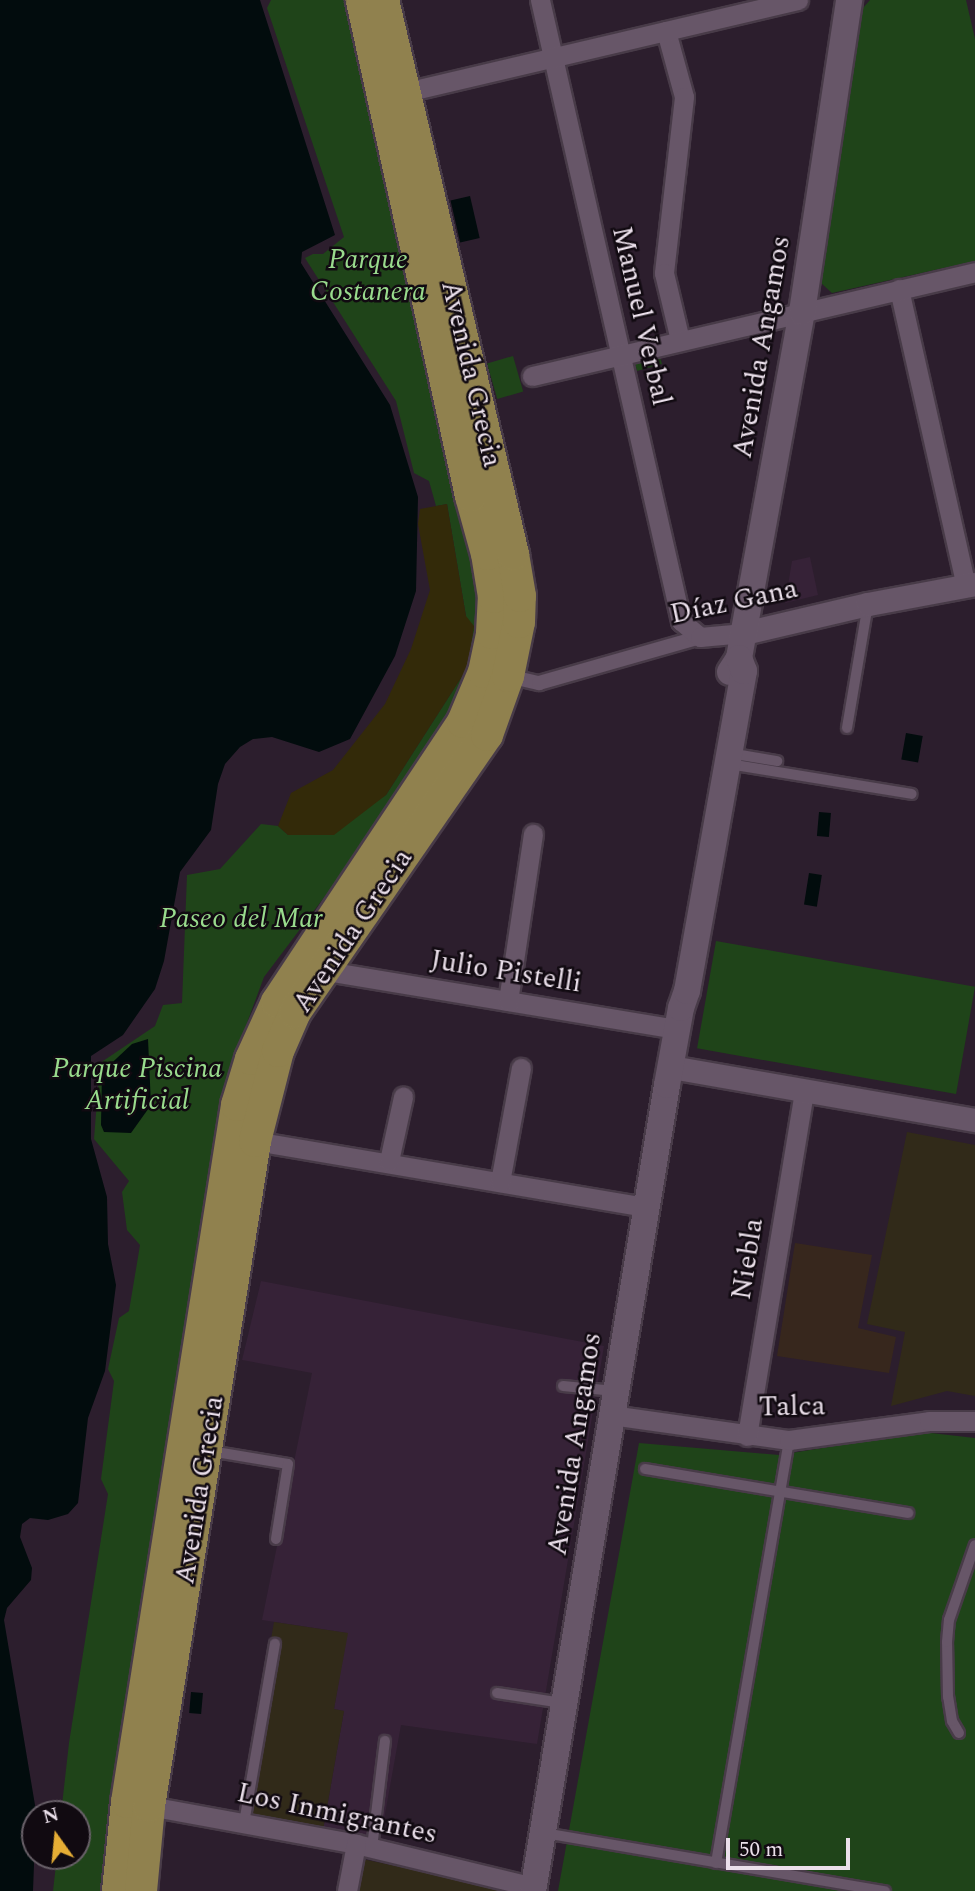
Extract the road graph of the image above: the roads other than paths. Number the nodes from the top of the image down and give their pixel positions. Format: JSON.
{"nodes":[{"id":1,"x":361,"y":0,"type":"edge"},
{"id":2,"x":383,"y":0,"type":"edge"},
{"id":3,"x":540,"y":0,"type":"edge"},
{"id":4,"x":797,"y":0,"type":"edge"},
{"id":5,"x":830,"y":0,"type":"edge"},
{"id":6,"x":849,"y":0,"type":"edge"},
{"id":7,"x":666,"y":31,"type":"junction"},
{"id":8,"x":842,"y":46,"type":"junction"},
{"id":9,"x":553,"y":57,"type":"junction"},
{"id":10,"x":395,"y":95,"type":"junction"},
{"id":11,"x":975,"y":272,"type":"edge"},
{"id":12,"x":899,"y":289,"type":"junction"},
{"id":13,"x":802,"y":312,"type":"junction"},
{"id":14,"x":680,"y":340,"type":"junction"},
{"id":15,"x":621,"y":354,"type":"junction"},
{"id":16,"x":531,"y":376,"type":"dead end"},
{"id":17,"x":970,"y":585,"type":"edge"},
{"id":18,"x":868,"y":604,"type":"junction"},
{"id":19,"x":699,"y":637,"type":"junction"},
{"id":20,"x":741,"y":645,"type":"junction"},
{"id":21,"x":508,"y":676,"type":"junction"},
{"id":22,"x":847,"y":728,"type":"dead end"},
{"id":23,"x":728,"y":758,"type":"junction"},
{"id":24,"x":777,"y":761,"type":"dead end"},
{"id":25,"x":912,"y":794,"type":"dead end"},
{"id":26,"x":533,"y":834,"type":"dead end"},
{"id":27,"x":326,"y":971,"type":"junction"},
{"id":28,"x":508,"y":1001,"type":"junction"},
{"id":29,"x":679,"y":1018,"type":"junction"},
{"id":30,"x":671,"y":1067,"type":"junction"},
{"id":31,"x":521,"y":1068,"type":"dead end"},
{"id":32,"x":804,"y":1090,"type":"junction"},
{"id":33,"x":403,"y":1097,"type":"dead end"},
{"id":34,"x":237,"y":1105,"type":"junction"},
{"id":35,"x":975,"y":1120,"type":"edge"},
{"id":36,"x":255,"y":1141,"type":"junction"},
{"id":37,"x":388,"y":1161,"type":"junction"},
{"id":38,"x":500,"y":1182,"type":"junction"},
{"id":39,"x":647,"y":1207,"type":"junction"},
{"id":40,"x":563,"y":1385,"type":"dead end"},
{"id":41,"x":613,"y":1403,"type":"junction"},
{"id":42,"x":975,"y":1421,"type":"edge"},
{"id":43,"x":747,"y":1436,"type":"junction"},
{"id":44,"x":789,"y":1440,"type":"junction"},
{"id":45,"x":206,"y":1450,"type":"junction"},
{"id":46,"x":645,"y":1469,"type":"dead end"},
{"id":47,"x":780,"y":1492,"type":"junction"},
{"id":48,"x":908,"y":1513,"type":"dead end"},
{"id":49,"x":276,"y":1539,"type":"dead end"},
{"id":50,"x":975,"y":1545,"type":"edge"},
{"id":51,"x":275,"y":1644,"type":"dead end"},
{"id":52,"x":497,"y":1693,"type":"dead end"},
{"id":53,"x":564,"y":1703,"type":"junction"},
{"id":54,"x":959,"y":1732,"type":"dead end"},
{"id":55,"x":385,"y":1741,"type":"dead end"},
{"id":56,"x":138,"y":1804,"type":"junction"},
{"id":57,"x":244,"y":1823,"type":"junction"},
{"id":58,"x":543,"y":1833,"type":"junction"},
{"id":59,"x":364,"y":1846,"type":"junction"},
{"id":60,"x":716,"y":1863,"type":"junction"},
{"id":61,"x":533,"y":1889,"type":"edge"},
{"id":62,"x":118,"y":1891,"type":"edge"},
{"id":63,"x":141,"y":1891,"type":"edge"},
{"id":64,"x":347,"y":1891,"type":"edge"},
{"id":65,"x":885,"y":1891,"type":"edge"}],
"edges":[{"from":1,"to":10,"type":"highway","name":"Avenida Grecia"},
{"from":2,"to":10,"type":"highway","name":"Avenida Grecia"},
{"from":3,"to":9,"type":"street","name":"Manuel Verbal"},
{"from":4,"to":7,"type":"street"},
{"from":5,"to":8,"type":"main road","name":"Avenida Angamos"},
{"from":6,"to":8,"type":"main road","name":"Avenida Angamos"},
{"from":7,"to":9,"type":"street"},
{"from":7,"to":14,"type":"street"},
{"from":8,"to":13,"type":"main road","name":"Avenida Angamos"},
{"from":9,"to":10,"type":"street"},
{"from":9,"to":15,"type":"street","name":"Manuel Verbal"},
{"from":10,"to":21,"type":"highway","name":"Avenida Grecia"},
{"from":10,"to":34,"type":"highway","name":"Avenida Grecia"},
{"from":11,"to":12,"type":"street"},
{"from":12,"to":13,"type":"street"},
{"from":12,"to":17,"type":"street"},
{"from":13,"to":14,"type":"street"},
{"from":13,"to":20,"type":"main road","name":"Avenida Angamos"},
{"from":14,"to":15,"type":"street"},
{"from":15,"to":16,"type":"street"},
{"from":15,"to":19,"type":"street","name":"Manuel Verbal"},
{"from":17,"to":18,"type":"street","name":"Díaz Gana"},
{"from":18,"to":20,"type":"street","name":"Díaz Gana"},
{"from":18,"to":22,"type":"lane"},
{"from":19,"to":20,"type":"street","name":"Díaz Gana"},
{"from":19,"to":21,"type":"street","name":"Díaz Gana"},
{"from":20,"to":23,"type":"main road","name":"Avenida Angamos"},
{"from":20,"to":29,"type":"main road","name":"Avenida Angamos"},
{"from":21,"to":27,"type":"highway","name":"Avenida Grecia"},
{"from":23,"to":24,"type":"lane"},
{"from":23,"to":25,"type":"lane"},
{"from":23,"to":29,"type":"main road","name":"Avenida Angamos"},
{"from":26,"to":28,"type":"street"},
{"from":27,"to":28,"type":"street","name":"Julio Pistelli"},
{"from":27,"to":36,"type":"highway","name":"Avenida Grecia"},
{"from":28,"to":29,"type":"street","name":"Julio Pistelli"},
{"from":29,"to":30,"type":"main road","name":"Avenida Angamos"},
{"from":30,"to":32,"type":"street"},
{"from":30,"to":39,"type":"main road","name":"Avenida Angamos"},
{"from":31,"to":38,"type":"street"},
{"from":32,"to":35,"type":"street"},
{"from":32,"to":43,"type":"street","name":"Niebla"},
{"from":33,"to":37,"type":"street"},
{"from":34,"to":36,"type":"street"},
{"from":34,"to":56,"type":"highway","name":"Avenida Grecia"},
{"from":36,"to":37,"type":"street"},
{"from":36,"to":45,"type":"highway","name":"Avenida Grecia"},
{"from":37,"to":38,"type":"street"},
{"from":38,"to":39,"type":"street"},
{"from":39,"to":41,"type":"main road","name":"Avenida Angamos"},
{"from":40,"to":41,"type":"lane"},
{"from":41,"to":43,"type":"street","name":"Talca"},
{"from":41,"to":53,"type":"main road","name":"Avenida Angamos"},
{"from":42,"to":44,"type":"street","name":"Talca"},
{"from":43,"to":44,"type":"street","name":"Talca"},
{"from":44,"to":47,"type":"lane"},
{"from":45,"to":49,"type":"lane"},
{"from":45,"to":56,"type":"highway","name":"Avenida Grecia"},
{"from":46,"to":47,"type":"lane"},
{"from":47,"to":48,"type":"lane"},
{"from":47,"to":60,"type":"lane"},
{"from":50,"to":54,"type":"lane"},
{"from":51,"to":57,"type":"lane"},
{"from":52,"to":53,"type":"lane"},
{"from":53,"to":58,"type":"main road","name":"Avenida Angamos"},
{"from":55,"to":59,"type":"lane"},
{"from":56,"to":57,"type":"street","name":"Los Inmigrantes"},
{"from":56,"to":62,"type":"highway","name":"Avenida Grecia"},
{"from":56,"to":63,"type":"highway","name":"Avenida Grecia"},
{"from":57,"to":59,"type":"street","name":"Los Inmigrantes"},
{"from":58,"to":60,"type":"lane"},
{"from":58,"to":61,"type":"main road","name":"Avenida Angamos"},
{"from":59,"to":61,"type":"street","name":"Los Inmigrantes"},
{"from":59,"to":64,"type":"street"},
{"from":60,"to":65,"type":"lane"}]}
